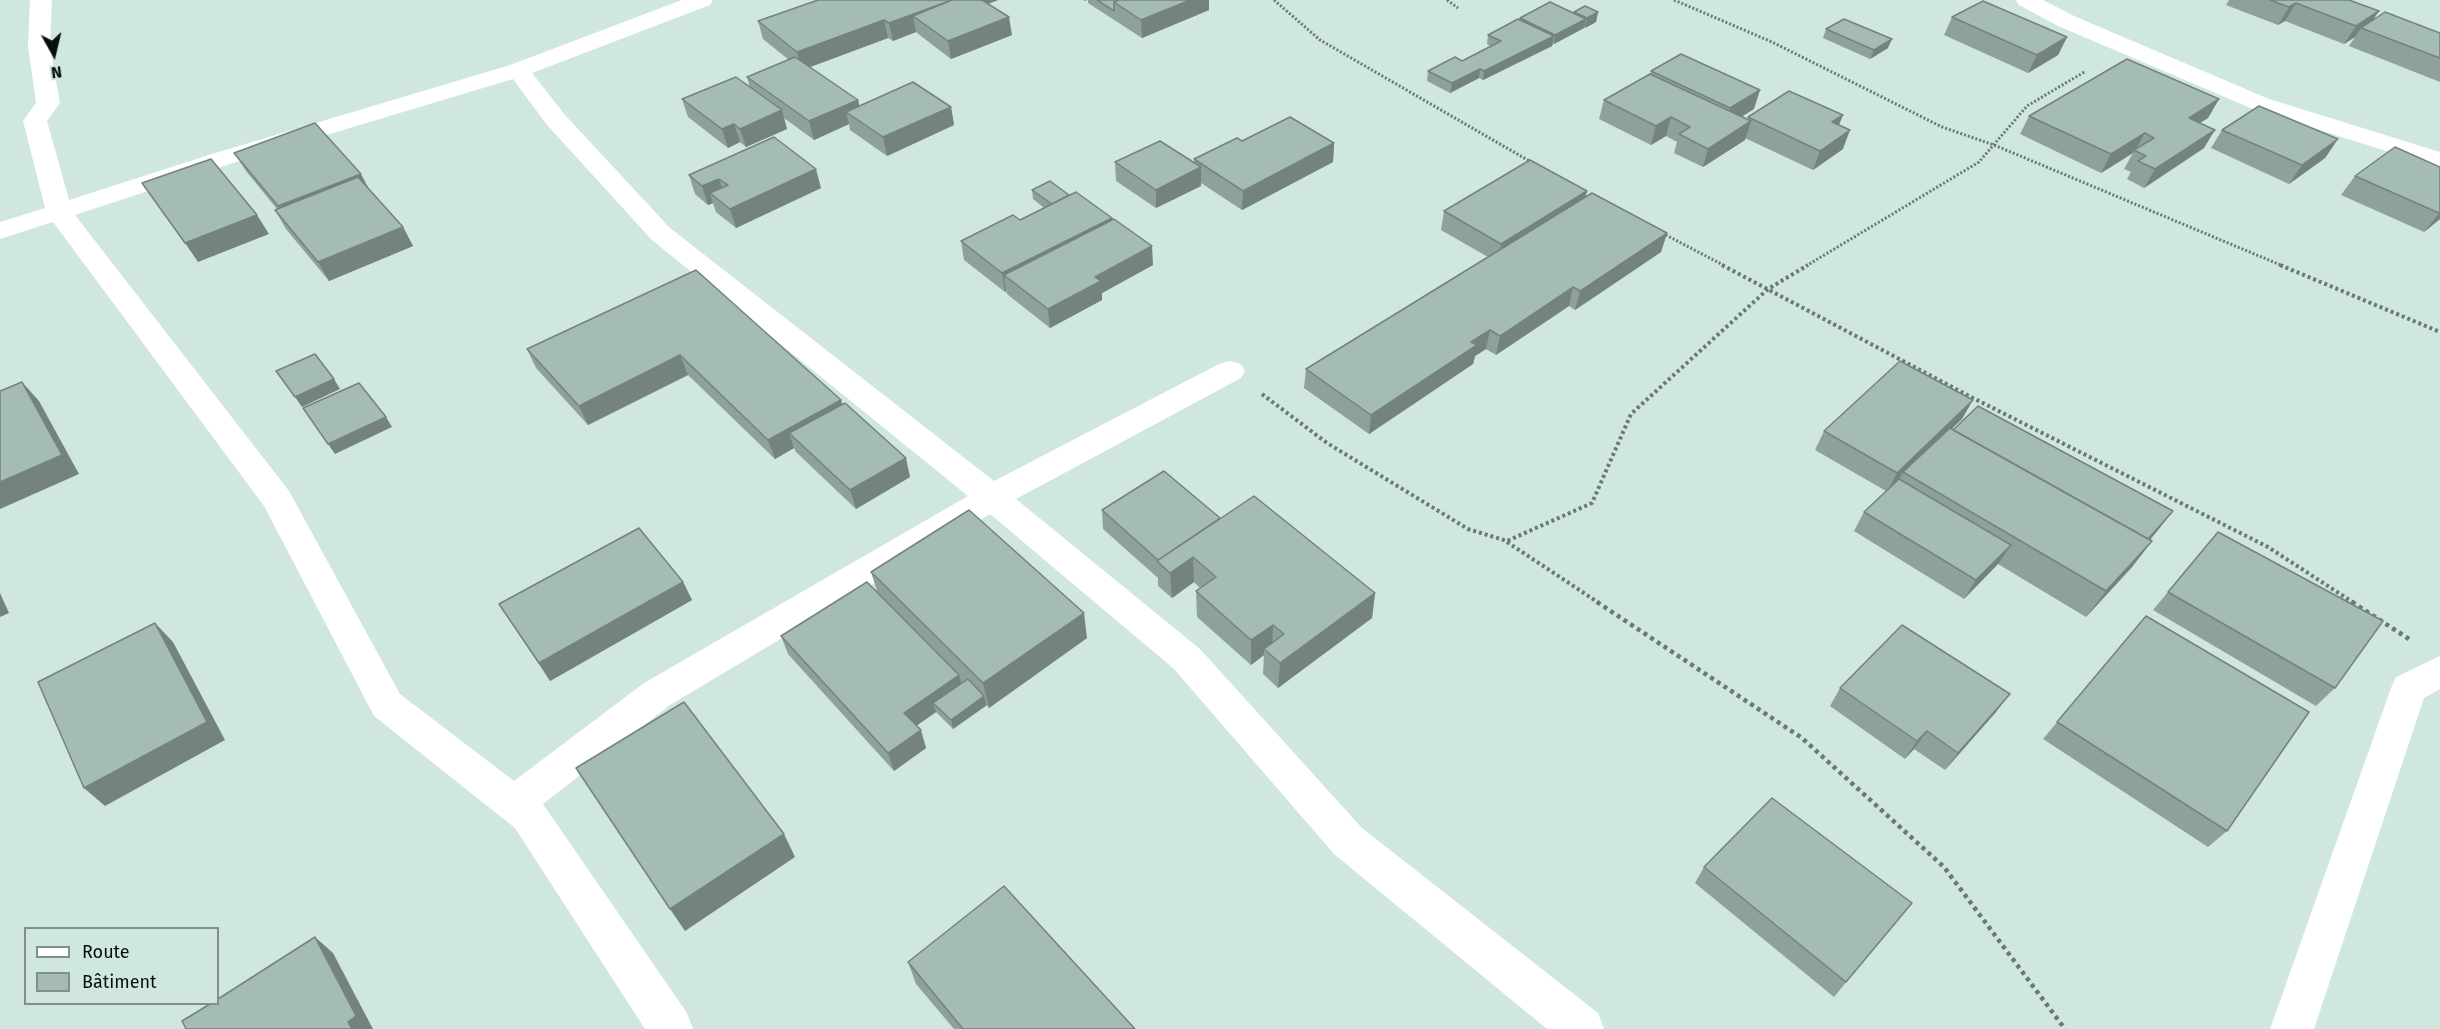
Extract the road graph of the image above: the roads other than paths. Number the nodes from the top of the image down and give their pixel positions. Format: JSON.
{"nodes":[{"id":1,"x":41,"y":0,"type":"edge"},
{"id":2,"x":702,"y":0,"type":"edge"},
{"id":3,"x":2026,"y":0,"type":"edge"},
{"id":4,"x":518,"y":70,"type":"junction"},
{"id":5,"x":2440,"y":160,"type":"edge"},
{"id":6,"x":59,"y":213,"type":"junction"},
{"id":7,"x":0,"y":231,"type":"edge"},
{"id":8,"x":1230,"y":371,"type":"road end"},
{"id":9,"x":992,"y":497,"type":"junction"},
{"id":10,"x":2440,"y":671,"type":"edge"},
{"id":11,"x":513,"y":804,"type":"junction"},
{"id":12,"x":671,"y":1029,"type":"edge"},
{"id":13,"x":1582,"y":1029,"type":"edge"},
{"id":14,"x":2292,"y":1029,"type":"edge"}],
"edges":[{"from":1,"to":6,"type":"street"},
{"from":2,"to":4,"type":"street"},
{"from":3,"to":5,"type":"street"},
{"from":4,"to":6,"type":"street"},
{"from":4,"to":9,"type":"street"},
{"from":6,"to":7,"type":"street"},
{"from":6,"to":11,"type":"street"},
{"from":8,"to":9,"type":"street"},
{"from":9,"to":11,"type":"street"},
{"from":9,"to":13,"type":"street"},
{"from":10,"to":14,"type":"street"},
{"from":11,"to":12,"type":"street"}]}
